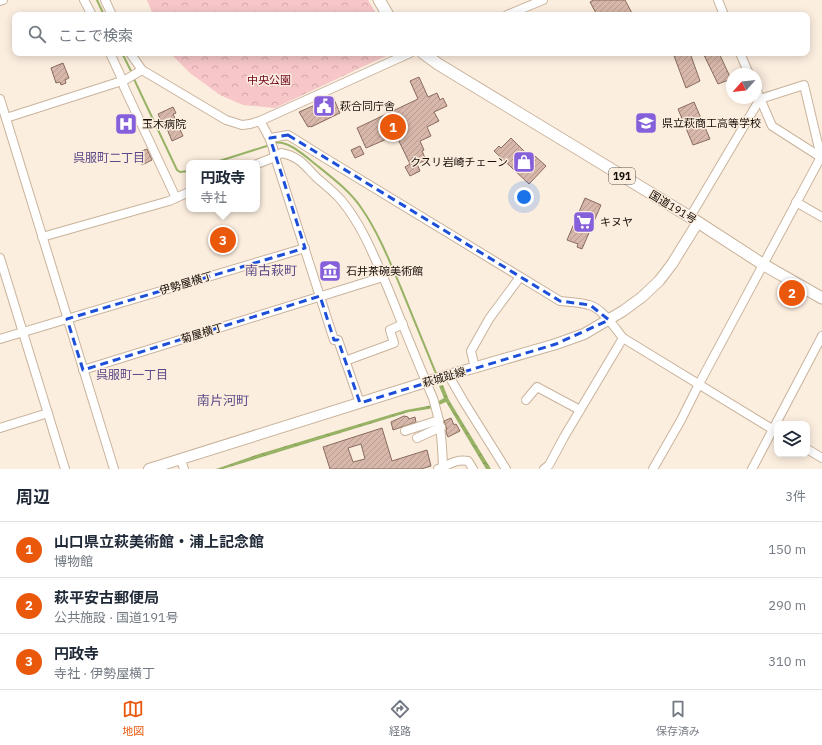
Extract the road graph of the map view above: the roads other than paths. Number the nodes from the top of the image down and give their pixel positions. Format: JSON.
{"nodes":[{"id":1,"x":3,"y":0,"type":"edge"},
{"id":2,"x":84,"y":0,"type":"edge"},
{"id":3,"x":105,"y":0,"type":"edge"},
{"id":4,"x":379,"y":0,"type":"edge"},
{"id":5,"x":387,"y":0,"type":"edge"},
{"id":6,"x":543,"y":0,"type":"edge"},
{"id":7,"x":718,"y":0,"type":"edge"},
{"id":8,"x":0,"y":1,"type":"edge"},
{"id":9,"x":90,"y":12,"type":"edge"},
{"id":10,"x":111,"y":12,"type":"edge"},
{"id":11,"x":386,"y":12,"type":"edge"},
{"id":12,"x":394,"y":12,"type":"edge"},
{"id":13,"x":514,"y":12,"type":"edge"},
{"id":14,"x":723,"y":12,"type":"edge"},
{"id":15,"x":111,"y":56,"type":"edge"},
{"id":16,"x":131,"y":56,"type":"edge"},
{"id":17,"x":403,"y":56,"type":"edge"},
{"id":18,"x":427,"y":56,"type":"edge"},
{"id":19,"x":741,"y":56,"type":"edge"},
{"id":20,"x":747,"y":68,"type":"edge"},
{"id":21,"x":136,"y":74,"type":"junction"},
{"id":22,"x":122,"y":80,"type":"junction"},
{"id":23,"x":762,"y":98,"type":"edge"},
{"id":24,"x":0,"y":99,"type":"edge"},
{"id":25,"x":757,"y":104,"type":"edge"},
{"id":26,"x":762,"y":104,"type":"edge"},
{"id":27,"x":4,"y":116,"type":"edge"},
{"id":28,"x":260,"y":121,"type":"junction"},
{"id":29,"x":272,"y":146,"type":"junction"},
{"id":30,"x":822,"y":157,"type":"edge"},
{"id":31,"x":260,"y":160,"type":"edge"},
{"id":32,"x":186,"y":193,"type":"edge"},
{"id":33,"x":176,"y":198,"type":"junction"},
{"id":34,"x":796,"y":202,"type":"junction"},
{"id":35,"x":822,"y":217,"type":"edge"},
{"id":36,"x":694,"y":220,"type":"junction"},
{"id":37,"x":42,"y":237,"type":"junction"},
{"id":38,"x":305,"y":248,"type":"junction"},
{"id":39,"x":0,"y":258,"type":"edge"},
{"id":40,"x":764,"y":264,"type":"junction"},
{"id":41,"x":383,"y":277,"type":"junction"},
{"id":42,"x":520,"y":277,"type":"junction"},
{"id":43,"x":320,"y":296,"type":"junction"},
{"id":44,"x":822,"y":298,"type":"edge"},
{"id":45,"x":67,"y":318,"type":"junction"},
{"id":46,"x":609,"y":320,"type":"junction"},
{"id":47,"x":403,"y":324,"type":"junction"},
{"id":48,"x":23,"y":332,"type":"junction"},
{"id":49,"x":822,"y":336,"type":"edge"},
{"id":50,"x":623,"y":338,"type":"junction"},
{"id":51,"x":0,"y":339,"type":"edge"},
{"id":52,"x":345,"y":361,"type":"junction"},
{"id":53,"x":475,"y":368,"type":"junction"},
{"id":54,"x":83,"y":370,"type":"junction"},
{"id":55,"x":446,"y":376,"type":"junction"},
{"id":56,"x":426,"y":382,"type":"junction"},
{"id":57,"x":699,"y":384,"type":"junction"},
{"id":58,"x":526,"y":400,"type":"dead end"},
{"id":59,"x":360,"y":404,"type":"junction"},
{"id":60,"x":580,"y":410,"type":"junction"},
{"id":61,"x":48,"y":414,"type":"junction"},
{"id":62,"x":439,"y":420,"type":"junction"},
{"id":63,"x":780,"y":421,"type":"edge"},
{"id":64,"x":0,"y":428,"type":"edge"},
{"id":65,"x":774,"y":430,"type":"edge"},
{"id":66,"x":405,"y":431,"type":"dead end"},
{"id":67,"x":774,"y":433,"type":"edge"},
{"id":68,"x":417,"y":438,"type":"dead end"},
{"id":69,"x":810,"y":451,"type":"edge"},
{"id":70,"x":822,"y":458,"type":"edge"},
{"id":71,"x":182,"y":464,"type":"edge"},
{"id":72,"x":440,"y":468,"type":"edge"},
{"id":73,"x":65,"y":469,"type":"edge"},
{"id":74,"x":114,"y":469,"type":"edge"},
{"id":75,"x":149,"y":469,"type":"edge"},
{"id":76,"x":473,"y":469,"type":"edge"},
{"id":77,"x":506,"y":469,"type":"edge"},
{"id":78,"x":544,"y":469,"type":"edge"},
{"id":79,"x":653,"y":469,"type":"edge"},
{"id":80,"x":752,"y":469,"type":"edge"}],
"edges":[{"from":1,"to":8,"type":"street"},
{"from":2,"to":9,"type":"street"},
{"from":3,"to":10,"type":"street"},
{"from":4,"to":11,"type":"highway"},
{"from":5,"to":12,"type":"highway"},
{"from":6,"to":13,"type":"street"},
{"from":7,"to":14,"type":"street"},
{"from":15,"to":22,"type":"street"},
{"from":16,"to":21,"type":"street"},
{"from":17,"to":28,"type":"street"},
{"from":18,"to":36,"type":"highway","name":"国道191号","number":"191"},
{"from":19,"to":20,"type":"street"},
{"from":21,"to":22,"type":"street"},
{"from":21,"to":28,"type":"street"},
{"from":22,"to":27,"type":"street"},
{"from":22,"to":33,"type":"street"},
{"from":23,"to":30,"type":"street"},
{"from":24,"to":27,"type":"street"},
{"from":25,"to":36,"type":"street"},
{"from":26,"to":30,"type":"street"},
{"from":27,"to":37,"type":"street"},
{"from":28,"to":29,"type":"street"},
{"from":29,"to":31,"type":"street"},
{"from":29,"to":38,"type":"street"},
{"from":29,"to":41,"type":"street"},
{"from":29,"to":42,"type":"street"},
{"from":30,"to":34,"type":"street"},
{"from":32,"to":33,"type":"street"},
{"from":33,"to":37,"type":"street"},
{"from":34,"to":35,"type":"street"},
{"from":34,"to":40,"type":"street"},
{"from":36,"to":40,"type":"highway","name":"国道191号","number":"191"},
{"from":36,"to":46,"type":"main road","name":"萩城趾線"},
{"from":37,"to":45,"type":"street"},
{"from":38,"to":43,"type":"street"},
{"from":38,"to":45,"type":"street","name":"伊勢屋横丁"},
{"from":39,"to":48,"type":"street"},
{"from":40,"to":44,"type":"highway","name":"国道191号","number":"191"},
{"from":40,"to":57,"type":"street"},
{"from":41,"to":43,"type":"street","name":"菊屋横丁"},
{"from":41,"to":47,"type":"street"},
{"from":42,"to":46,"type":"street"},
{"from":42,"to":53,"type":"street"},
{"from":43,"to":52,"type":"street"},
{"from":43,"to":54,"type":"street","name":"菊屋横丁"},
{"from":45,"to":48,"type":"street","name":"伊勢屋横丁"},
{"from":45,"to":54,"type":"street"},
{"from":46,"to":50,"type":"street"},
{"from":46,"to":53,"type":"main road","name":"萩城趾線"},
{"from":47,"to":52,"type":"street"},
{"from":47,"to":56,"type":"street"},
{"from":48,"to":51,"type":"street","name":"伊勢屋横丁"},
{"from":48,"to":61,"type":"street"},
{"from":49,"to":63,"type":"street"},
{"from":50,"to":57,"type":"street"},
{"from":50,"to":60,"type":"street"},
{"from":52,"to":59,"type":"street"},
{"from":53,"to":55,"type":"main road","name":"萩城趾線"},
{"from":54,"to":74,"type":"street"},
{"from":55,"to":56,"type":"main road","name":"萩城趾線"},
{"from":55,"to":77,"type":"street"},
{"from":56,"to":59,"type":"main road","name":"萩城趾線"},
{"from":56,"to":62,"type":"street"},
{"from":57,"to":65,"type":"street"},
{"from":57,"to":79,"type":"street"},
{"from":58,"to":60,"type":"street"},
{"from":59,"to":71,"type":"main road","name":"萩城趾線"},
{"from":60,"to":78,"type":"street"},
{"from":61,"to":64,"type":"street"},
{"from":61,"to":73,"type":"street"},
{"from":62,"to":66,"type":"street"},
{"from":62,"to":68,"type":"street"},
{"from":62,"to":72,"type":"street"},
{"from":67,"to":80,"type":"street"},
{"from":69,"to":70,"type":"street"},
{"from":71,"to":75,"type":"main road","name":"萩城趾線"},
{"from":72,"to":76,"type":"street"}]}
